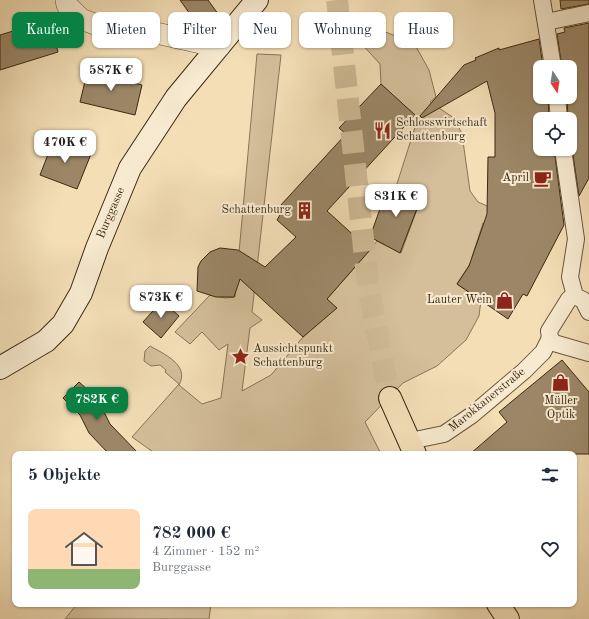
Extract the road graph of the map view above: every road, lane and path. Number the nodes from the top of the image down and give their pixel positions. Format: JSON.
{"nodes":[{"id":1,"x":66,"y":0,"type":"edge"},
{"id":2,"x":257,"y":0,"type":"edge"},
{"id":3,"x":542,"y":0,"type":"edge"},
{"id":4,"x":589,"y":13,"type":"edge"},
{"id":5,"x":546,"y":22,"type":"junction"},
{"id":6,"x":231,"y":32,"type":"edge"},
{"id":7,"x":168,"y":36,"type":"edge"},
{"id":8,"x":218,"y":48,"type":"edge"},
{"id":9,"x":552,"y":60,"type":"edge"},
{"id":10,"x":564,"y":156,"type":"edge"},
{"id":11,"x":575,"y":296,"type":"junction"},
{"id":12,"x":589,"y":312,"type":"edge"},
{"id":13,"x":550,"y":338,"type":"junction"},
{"id":14,"x":589,"y":353,"type":"edge"},
{"id":15,"x":0,"y":368,"type":"edge"},
{"id":16,"x":390,"y":398,"type":"tunnel mouth"},
{"id":17,"x":412,"y":448,"type":"edge"},
{"id":18,"x":500,"y":607,"type":"edge"},
{"id":19,"x":508,"y":619,"type":"edge"}],
"edges":[{"from":1,"to":7,"type":"street"},
{"from":2,"to":6,"type":"main road","name":"Burggasse"},
{"from":3,"to":5,"type":"street"},
{"from":4,"to":5,"type":"street"},
{"from":5,"to":9,"type":"street"},
{"from":8,"to":15,"type":"main road","name":"Burggasse"},
{"from":10,"to":11,"type":"street"},
{"from":11,"to":12,"type":"street"},
{"from":11,"to":13,"type":"street","name":"Marokkanerstraße"},
{"from":13,"to":14,"type":"street"},
{"from":13,"to":17,"type":"street","name":"Marokkanerstraße"},
{"from":16,"to":17,"type":"main road"},
{"from":18,"to":19,"type":"main road"}]}
